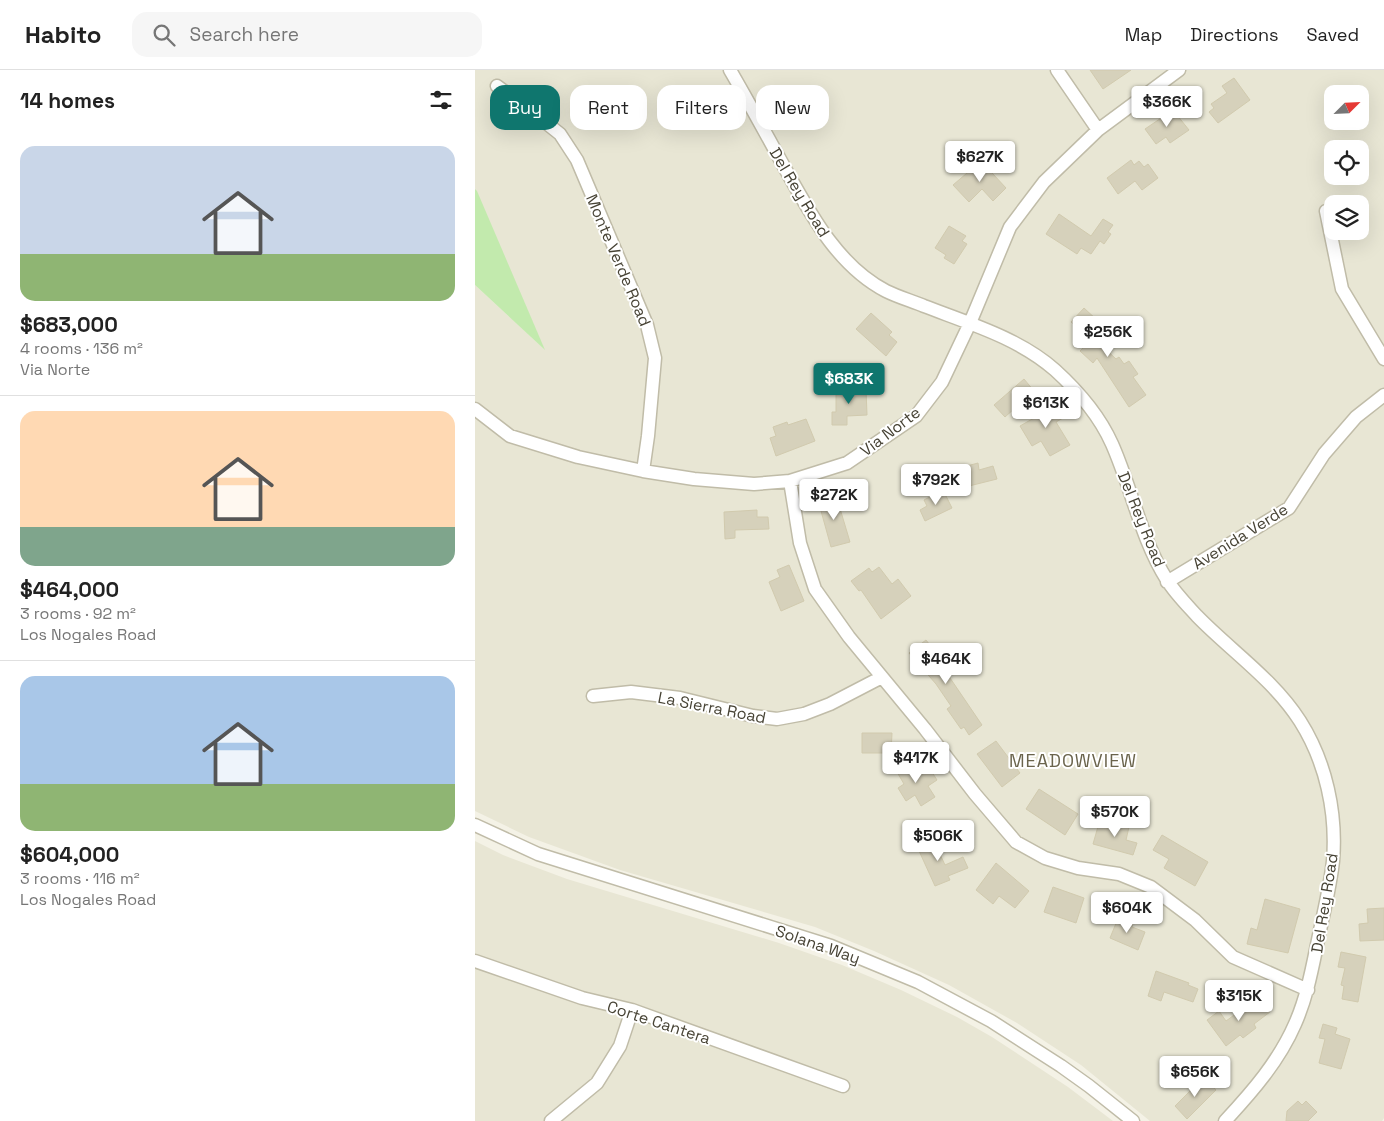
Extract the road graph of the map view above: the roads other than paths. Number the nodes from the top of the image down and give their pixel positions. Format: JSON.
{"nodes":[{"id":1,"x":730,"y":70,"type":"edge"},
{"id":2,"x":1057,"y":70,"type":"edge"},
{"id":3,"x":1179,"y":70,"type":"edge"},
{"id":4,"x":555,"y":130,"type":"edge"},
{"id":5,"x":1098,"y":130,"type":"junction"},
{"id":6,"x":1331,"y":240,"type":"edge"},
{"id":7,"x":970,"y":324,"type":"junction"},
{"id":8,"x":1384,"y":359,"type":"edge"},
{"id":9,"x":1384,"y":395,"type":"edge"},
{"id":10,"x":475,"y":410,"type":"edge"},
{"id":11,"x":643,"y":471,"type":"junction"},
{"id":12,"x":790,"y":481,"type":"junction"},
{"id":13,"x":1167,"y":582,"type":"junction"},
{"id":14,"x":881,"y":677,"type":"junction"},
{"id":15,"x":593,"y":696,"type":"dead end"},
{"id":16,"x":475,"y":825,"type":"edge"},
{"id":17,"x":475,"y":961,"type":"edge"},
{"id":18,"x":1308,"y":990,"type":"junction"},
{"id":19,"x":632,"y":1010,"type":"junction"},
{"id":20,"x":843,"y":1086,"type":"dead end"},
{"id":21,"x":567,"y":1116,"type":"edge"},
{"id":22,"x":551,"y":1121,"type":"edge"},
{"id":23,"x":1133,"y":1121,"type":"edge"},
{"id":24,"x":1225,"y":1121,"type":"edge"}],
"edges":[{"from":1,"to":7,"type":"street","name":"Del Rey Road"},
{"from":2,"to":5,"type":"street"},
{"from":3,"to":5,"type":"street","name":"Via Norte"},
{"from":4,"to":11,"type":"street","name":"Monte Verde Road"},
{"from":5,"to":7,"type":"street","name":"Via Norte"},
{"from":6,"to":8,"type":"street"},
{"from":7,"to":12,"type":"street","name":"Via Norte"},
{"from":7,"to":13,"type":"street","name":"Del Rey Road"},
{"from":9,"to":13,"type":"street","name":"Avenida Verde"},
{"from":10,"to":11,"type":"street","name":"Via Norte"},
{"from":11,"to":12,"type":"street","name":"Via Norte"},
{"from":12,"to":14,"type":"street"},
{"from":13,"to":18,"type":"street","name":"Del Rey Road"},
{"from":14,"to":15,"type":"street","name":"La Sierra Road"},
{"from":14,"to":18,"type":"street"},
{"from":16,"to":23,"type":"street","name":"Solana Way"},
{"from":17,"to":19,"type":"street","name":"Corte Cantera"},
{"from":18,"to":24,"type":"street","name":"Del Rey Road"},
{"from":19,"to":20,"type":"street","name":"Corte Cantera"},
{"from":19,"to":21,"type":"street"},
{"from":21,"to":22,"type":"street"}]}
